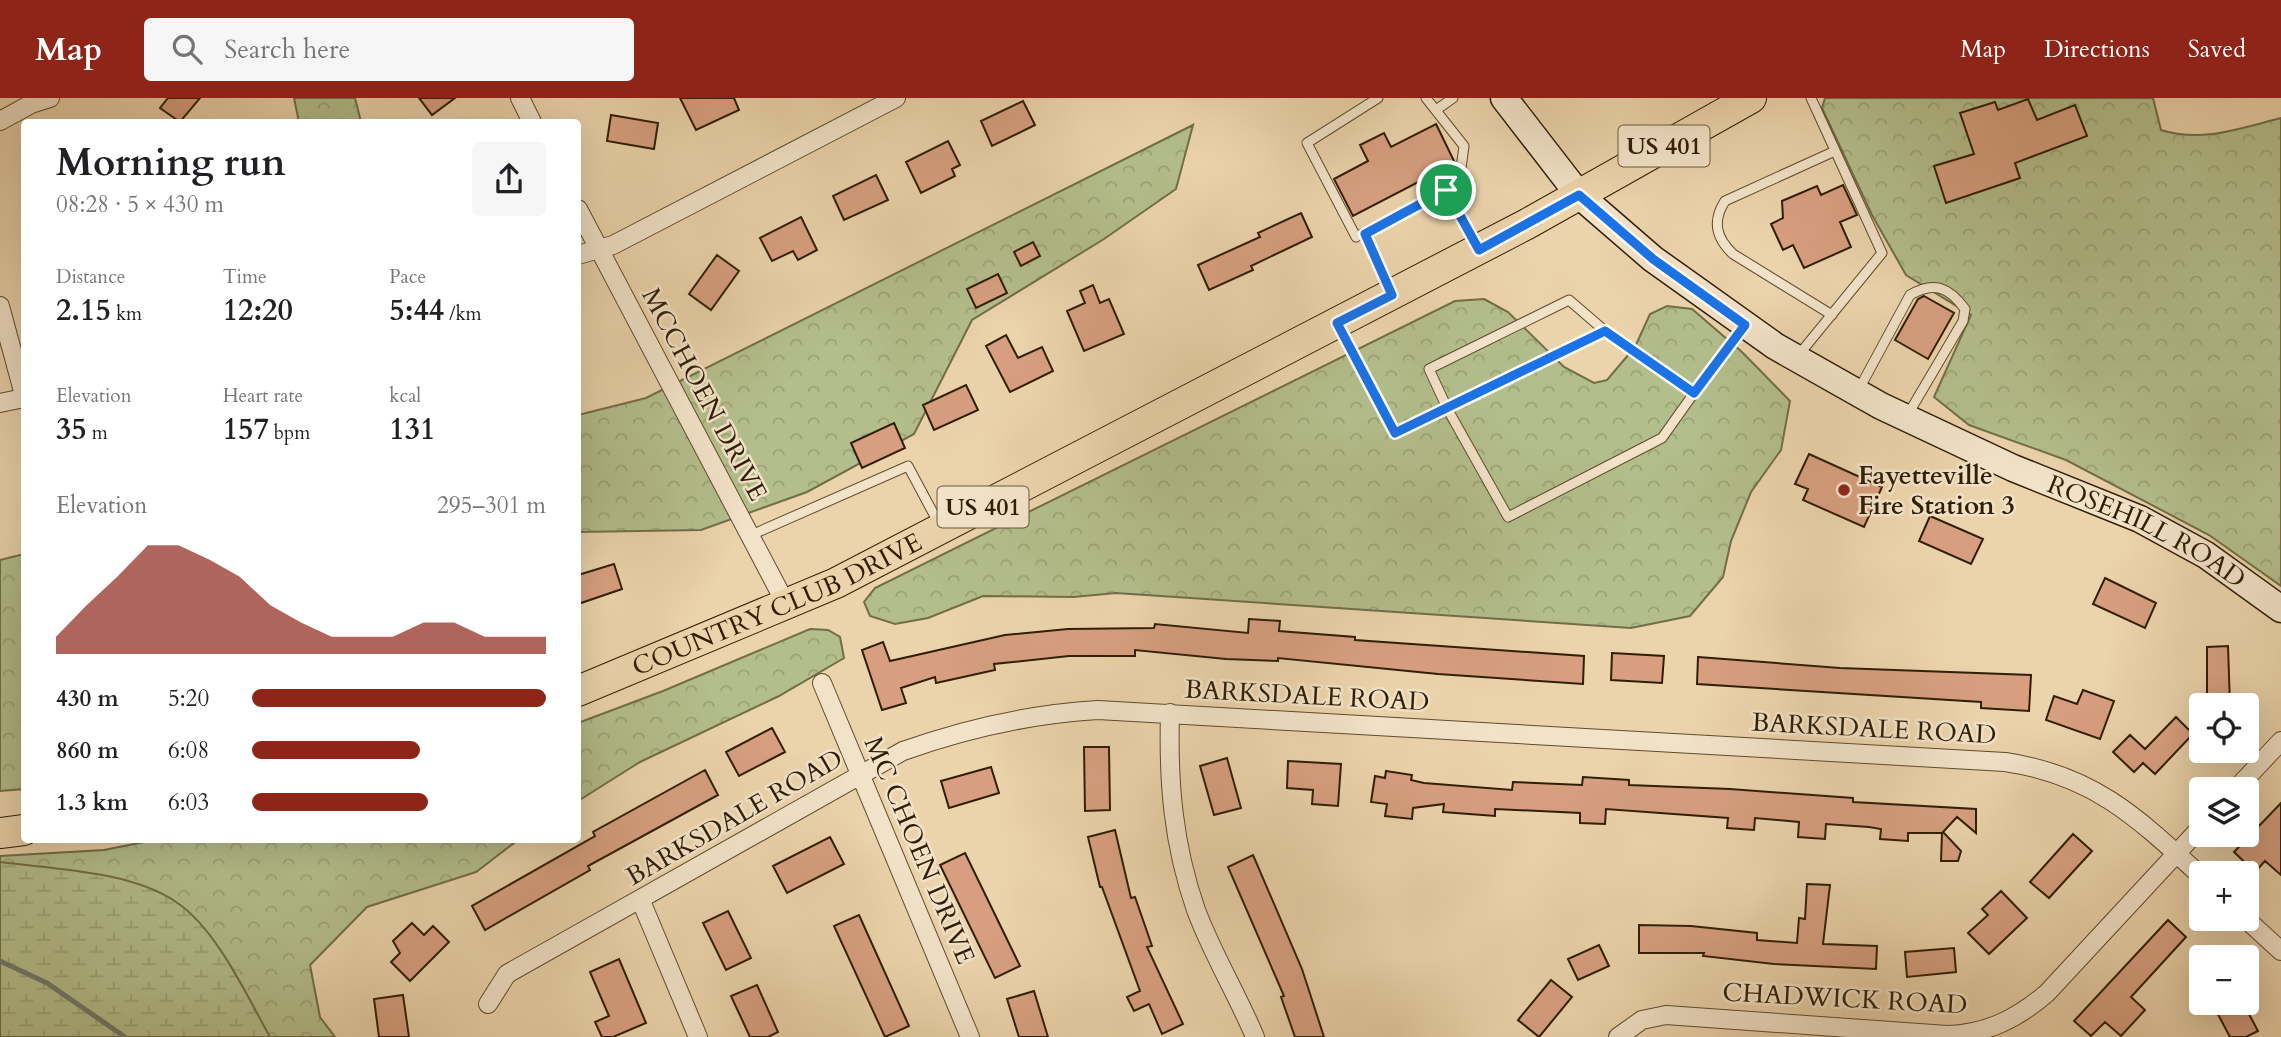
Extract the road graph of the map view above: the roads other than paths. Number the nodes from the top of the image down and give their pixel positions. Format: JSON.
{"nodes":[{"id":1,"x":50,"y":98,"type":"edge"},
{"id":2,"x":520,"y":98,"type":"edge"},
{"id":3,"x":896,"y":98,"type":"edge"},
{"id":4,"x":1378,"y":98,"type":"edge"},
{"id":5,"x":1426,"y":98,"type":"edge"},
{"id":6,"x":1452,"y":98,"type":"edge"},
{"id":7,"x":1504,"y":98,"type":"edge"},
{"id":8,"x":1751,"y":98,"type":"edge"},
{"id":9,"x":1811,"y":98,"type":"edge"},
{"id":10,"x":1436,"y":110,"type":"junction"},
{"id":11,"x":530,"y":119,"type":"edge"},
{"id":12,"x":0,"y":121,"type":"edge"},
{"id":13,"x":1835,"y":151,"type":"junction"},
{"id":14,"x":1446,"y":190,"type":"junction"},
{"id":15,"x":1579,"y":195,"type":"junction"},
{"id":16,"x":581,"y":215,"type":"edge"},
{"id":17,"x":1365,"y":234,"type":"junction"},
{"id":18,"x":598,"y":249,"type":"junction"},
{"id":19,"x":1479,"y":250,"type":"junction"},
{"id":20,"x":581,"y":254,"type":"edge"},
{"id":21,"x":1392,"y":295,"type":"junction"},
{"id":22,"x":0,"y":306,"type":"edge"},
{"id":23,"x":1832,"y":315,"type":"junction"},
{"id":24,"x":1337,"y":323,"type":"junction"},
{"id":25,"x":1745,"y":325,"type":"junction"},
{"id":26,"x":1605,"y":331,"type":"junction"},
{"id":27,"x":1486,"y":341,"type":"junction"},
{"id":28,"x":1491,"y":351,"type":"dead end"},
{"id":29,"x":1464,"y":352,"type":"junction"},
{"id":30,"x":1796,"y":358,"type":"junction"},
{"id":31,"x":1470,"y":362,"type":"dead end"},
{"id":32,"x":21,"y":386,"type":"edge"},
{"id":33,"x":1857,"y":392,"type":"junction"},
{"id":34,"x":1694,"y":393,"type":"junction"},
{"id":35,"x":21,"y":398,"type":"edge"},
{"id":36,"x":0,"y":403,"type":"edge"},
{"id":37,"x":1448,"y":410,"type":"junction"},
{"id":38,"x":1906,"y":418,"type":"junction"},
{"id":39,"x":941,"y":528,"type":"junction"},
{"id":40,"x":749,"y":536,"type":"junction"},
{"id":41,"x":786,"y":604,"type":"junction"},
{"id":42,"x":2281,"y":609,"type":"edge"},
{"id":43,"x":822,"y":683,"type":"dead end"},
{"id":44,"x":581,"y":690,"type":"edge"},
{"id":45,"x":1170,"y":713,"type":"junction"},
{"id":46,"x":2281,"y":741,"type":"edge"},
{"id":47,"x":859,"y":774,"type":"junction"},
{"id":48,"x":2247,"y":777,"type":"edge"},
{"id":49,"x":21,"y":830,"type":"edge"},
{"id":50,"x":0,"y":833,"type":"edge"},
{"id":51,"x":2189,"y":840,"type":"edge"},
{"id":52,"x":2176,"y":854,"type":"junction"},
{"id":53,"x":2189,"y":866,"type":"edge"},
{"id":54,"x":641,"y":901,"type":"junction"},
{"id":55,"x":2259,"y":931,"type":"edge"},
{"id":56,"x":2281,"y":951,"type":"edge"},
{"id":57,"x":488,"y":1004,"type":"dead end"},
{"id":58,"x":698,"y":1037,"type":"edge"},
{"id":59,"x":970,"y":1037,"type":"edge"},
{"id":60,"x":1255,"y":1037,"type":"edge"},
{"id":61,"x":1618,"y":1037,"type":"edge"}],
"edges":[{"from":1,"to":12,"type":"street"},
{"from":2,"to":11,"type":"street"},
{"from":3,"to":18,"type":"street"},
{"from":4,"to":17,"type":"lane"},
{"from":5,"to":10,"type":"lane"},
{"from":6,"to":10,"type":"lane"},
{"from":7,"to":15,"type":"main road","name":"ROSEHILL ROAD"},
{"from":8,"to":15,"type":"main road","name":"COUNTRY CLUB DRIVE","number":"US 401"},
{"from":9,"to":13,"type":"lane"},
{"from":10,"to":14,"type":"lane"},
{"from":13,"to":23,"type":"lane"},
{"from":13,"to":23,"type":"lane"},
{"from":14,"to":17,"type":"lane"},
{"from":14,"to":19,"type":"lane"},
{"from":15,"to":19,"type":"main road","name":"COUNTRY CLUB DRIVE","number":"US 401"},
{"from":15,"to":25,"type":"main road","name":"ROSEHILL ROAD"},
{"from":16,"to":18,"type":"street","name":"MCCHOEN DRIVE"},
{"from":17,"to":21,"type":"lane"},
{"from":18,"to":20,"type":"street"},
{"from":18,"to":40,"type":"street","name":"MCCHOEN DRIVE"},
{"from":19,"to":21,"type":"main road","name":"COUNTRY CLUB DRIVE","number":"US 401"},
{"from":21,"to":24,"type":"main road","name":"COUNTRY CLUB DRIVE","number":"US 401"},
{"from":22,"to":32,"type":"street"},
{"from":23,"to":30,"type":"lane"},
{"from":24,"to":37,"type":"lane"},
{"from":24,"to":39,"type":"main road","name":"COUNTRY CLUB DRIVE","number":"US 401"},
{"from":25,"to":30,"type":"main road","name":"ROSEHILL ROAD"},
{"from":25,"to":34,"type":"lane"},
{"from":26,"to":27,"type":"lane"},
{"from":26,"to":34,"type":"lane"},
{"from":26,"to":37,"type":"lane"},
{"from":27,"to":28,"type":"lane"},
{"from":27,"to":29,"type":"lane"},
{"from":29,"to":31,"type":"lane"},
{"from":29,"to":37,"type":"lane"},
{"from":30,"to":33,"type":"main road","name":"ROSEHILL ROAD"},
{"from":33,"to":38,"type":"main road","name":"ROSEHILL ROAD"},
{"from":33,"to":38,"type":"lane"},
{"from":34,"to":37,"type":"lane"},
{"from":35,"to":36,"type":"street"},
{"from":38,"to":42,"type":"main road","name":"ROSEHILL ROAD"},
{"from":39,"to":40,"type":"lane"},
{"from":39,"to":41,"type":"main road","name":"COUNTRY CLUB DRIVE","number":"US 401"},
{"from":40,"to":41,"type":"street","name":"MCCHOEN DRIVE"},
{"from":41,"to":44,"type":"main road","name":"COUNTRY CLUB DRIVE","number":"US 401"},
{"from":43,"to":47,"type":"street","name":"MC CHOEN DRIVE"},
{"from":45,"to":47,"type":"street","name":"BARKSDALE ROAD"},
{"from":45,"to":52,"type":"street","name":"BARKSDALE ROAD"},
{"from":45,"to":60,"type":"street"},
{"from":46,"to":48,"type":"street"},
{"from":47,"to":54,"type":"street","name":"BARKSDALE ROAD"},
{"from":47,"to":59,"type":"street","name":"MC CHOEN DRIVE"},
{"from":49,"to":50,"type":"main road"},
{"from":51,"to":52,"type":"street","name":"CHADWICK ROAD"},
{"from":52,"to":53,"type":"street","name":"BARKSDALE ROAD"},
{"from":52,"to":61,"type":"street","name":"CHADWICK ROAD"},
{"from":54,"to":57,"type":"street","name":"BARKSDALE ROAD"},
{"from":54,"to":58,"type":"street"},
{"from":55,"to":56,"type":"street"}]}
